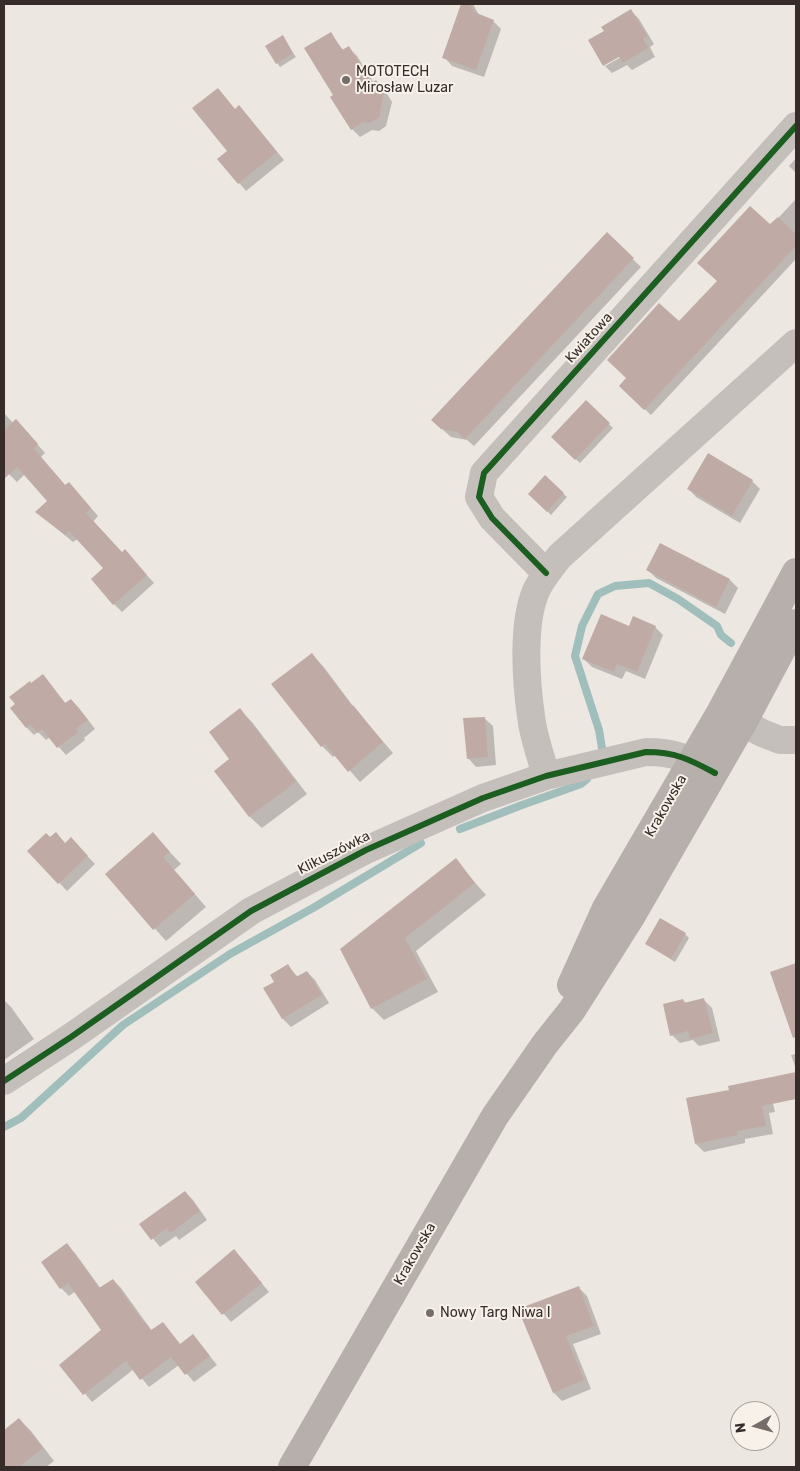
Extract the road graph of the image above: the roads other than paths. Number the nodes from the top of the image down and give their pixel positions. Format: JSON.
{"nodes":[{"id":1,"x":796,"y":126,"type":"edge"},
{"id":2,"x":796,"y":343,"type":"edge"},
{"id":3,"x":796,"y":572,"type":"edge"},
{"id":4,"x":546,"y":573,"type":"junction"},
{"id":5,"x":796,"y":623,"type":"edge"},
{"id":6,"x":732,"y":717,"type":"junction"},
{"id":7,"x":796,"y":740,"type":"edge"},
{"id":8,"x":703,"y":766,"type":"junction"},
{"id":9,"x":546,"y":776,"type":"junction"},
{"id":10,"x":4,"y":1081,"type":"edge"},
{"id":11,"x":292,"y":1467,"type":"edge"}],
"edges":[{"from":1,"to":4,"type":"street","name":"Kwiatowa"},
{"from":2,"to":4,"type":"street"},
{"from":3,"to":6,"type":"main road","name":"Krakowska"},
{"from":4,"to":9,"type":"street"},
{"from":5,"to":6,"type":"main road","name":"Krakowska"},
{"from":6,"to":7,"type":"street"},
{"from":6,"to":8,"type":"main road","name":"Krakowska"},
{"from":8,"to":9,"type":"street","name":"Klikuszówka"},
{"from":8,"to":11,"type":"main road","name":"Krakowska"},
{"from":9,"to":10,"type":"street","name":"Klikuszówka"}]}
